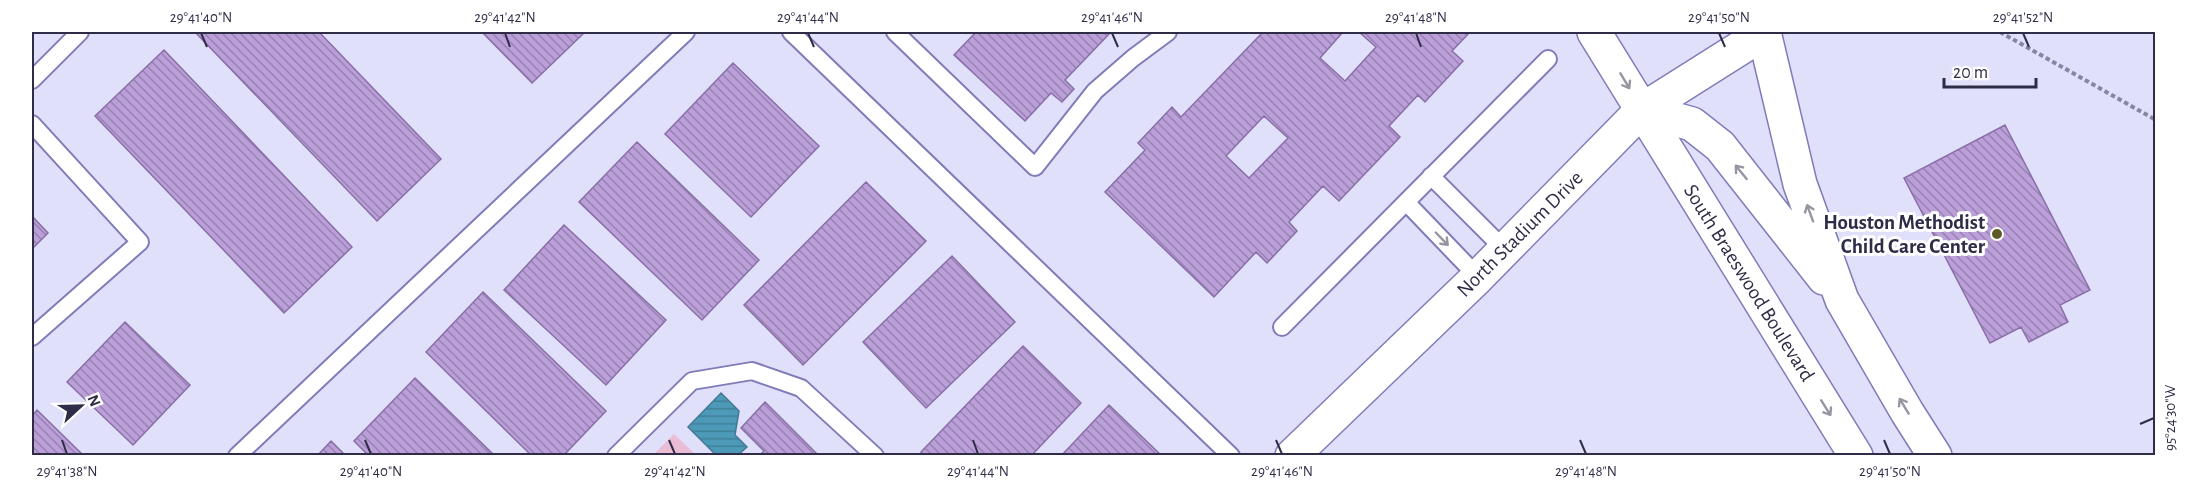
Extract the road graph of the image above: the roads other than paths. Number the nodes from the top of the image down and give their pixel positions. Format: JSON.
{"nodes":[{"id":1,"x":80,"y":32,"type":"edge"},
{"id":2,"x":686,"y":32,"type":"edge"},
{"id":3,"x":791,"y":32,"type":"edge"},
{"id":4,"x":895,"y":32,"type":"edge"},
{"id":5,"x":1168,"y":32,"type":"edge"},
{"id":6,"x":1594,"y":32,"type":"edge"},
{"id":7,"x":1764,"y":32,"type":"edge"},
{"id":8,"x":1548,"y":59,"type":"dead end"},
{"id":9,"x":32,"y":80,"type":"edge"},
{"id":10,"x":1642,"y":110,"type":"junction"},
{"id":11,"x":32,"y":124,"type":"edge"},
{"id":12,"x":1431,"y":176,"type":"junction"},
{"id":13,"x":1406,"y":202,"type":"junction"},
{"id":14,"x":1504,"y":250,"type":"junction"},
{"id":15,"x":1478,"y":277,"type":"junction"},
{"id":16,"x":1842,"y":300,"type":"junction"},
{"id":17,"x":1282,"y":327,"type":"dead end"},
{"id":18,"x":32,"y":337,"type":"edge"},
{"id":19,"x":237,"y":456,"type":"edge"},
{"id":20,"x":616,"y":456,"type":"edge"},
{"id":21,"x":875,"y":456,"type":"edge"},
{"id":22,"x":1231,"y":456,"type":"edge"},
{"id":23,"x":1292,"y":456,"type":"edge"},
{"id":24,"x":1856,"y":456,"type":"edge"},
{"id":25,"x":1935,"y":456,"type":"edge"}],
"edges":[{"from":1,"to":9,"type":"lane"},
{"from":2,"to":19,"type":"lane"},
{"from":3,"to":22,"type":"lane"},
{"from":4,"to":5,"type":"lane"},
{"from":6,"to":10,"type":"main road","name":"South Braeswood Boulevard","one_way":true},
{"from":7,"to":10,"type":"main road","name":"North Stadium Drive"},
{"from":16,"to":7,"type":"main road","one_way":true},
{"from":8,"to":12,"type":"lane"},
{"from":10,"to":14,"type":"main road","name":"North Stadium Drive"},
{"from":16,"to":10,"type":"main road","one_way":true},
{"from":10,"to":24,"type":"main road","name":"South Braeswood Boulevard","one_way":true},
{"from":11,"to":18,"type":"lane"},
{"from":12,"to":13,"type":"lane"},
{"from":12,"to":14,"type":"lane"},
{"from":13,"to":15,"type":"lane","one_way":true},
{"from":13,"to":17,"type":"lane"},
{"from":14,"to":15,"type":"main road","name":"North Stadium Drive"},
{"from":15,"to":23,"type":"main road","name":"North Stadium Drive"},
{"from":25,"to":16,"type":"main road","one_way":true},
{"from":20,"to":21,"type":"lane"}]}
